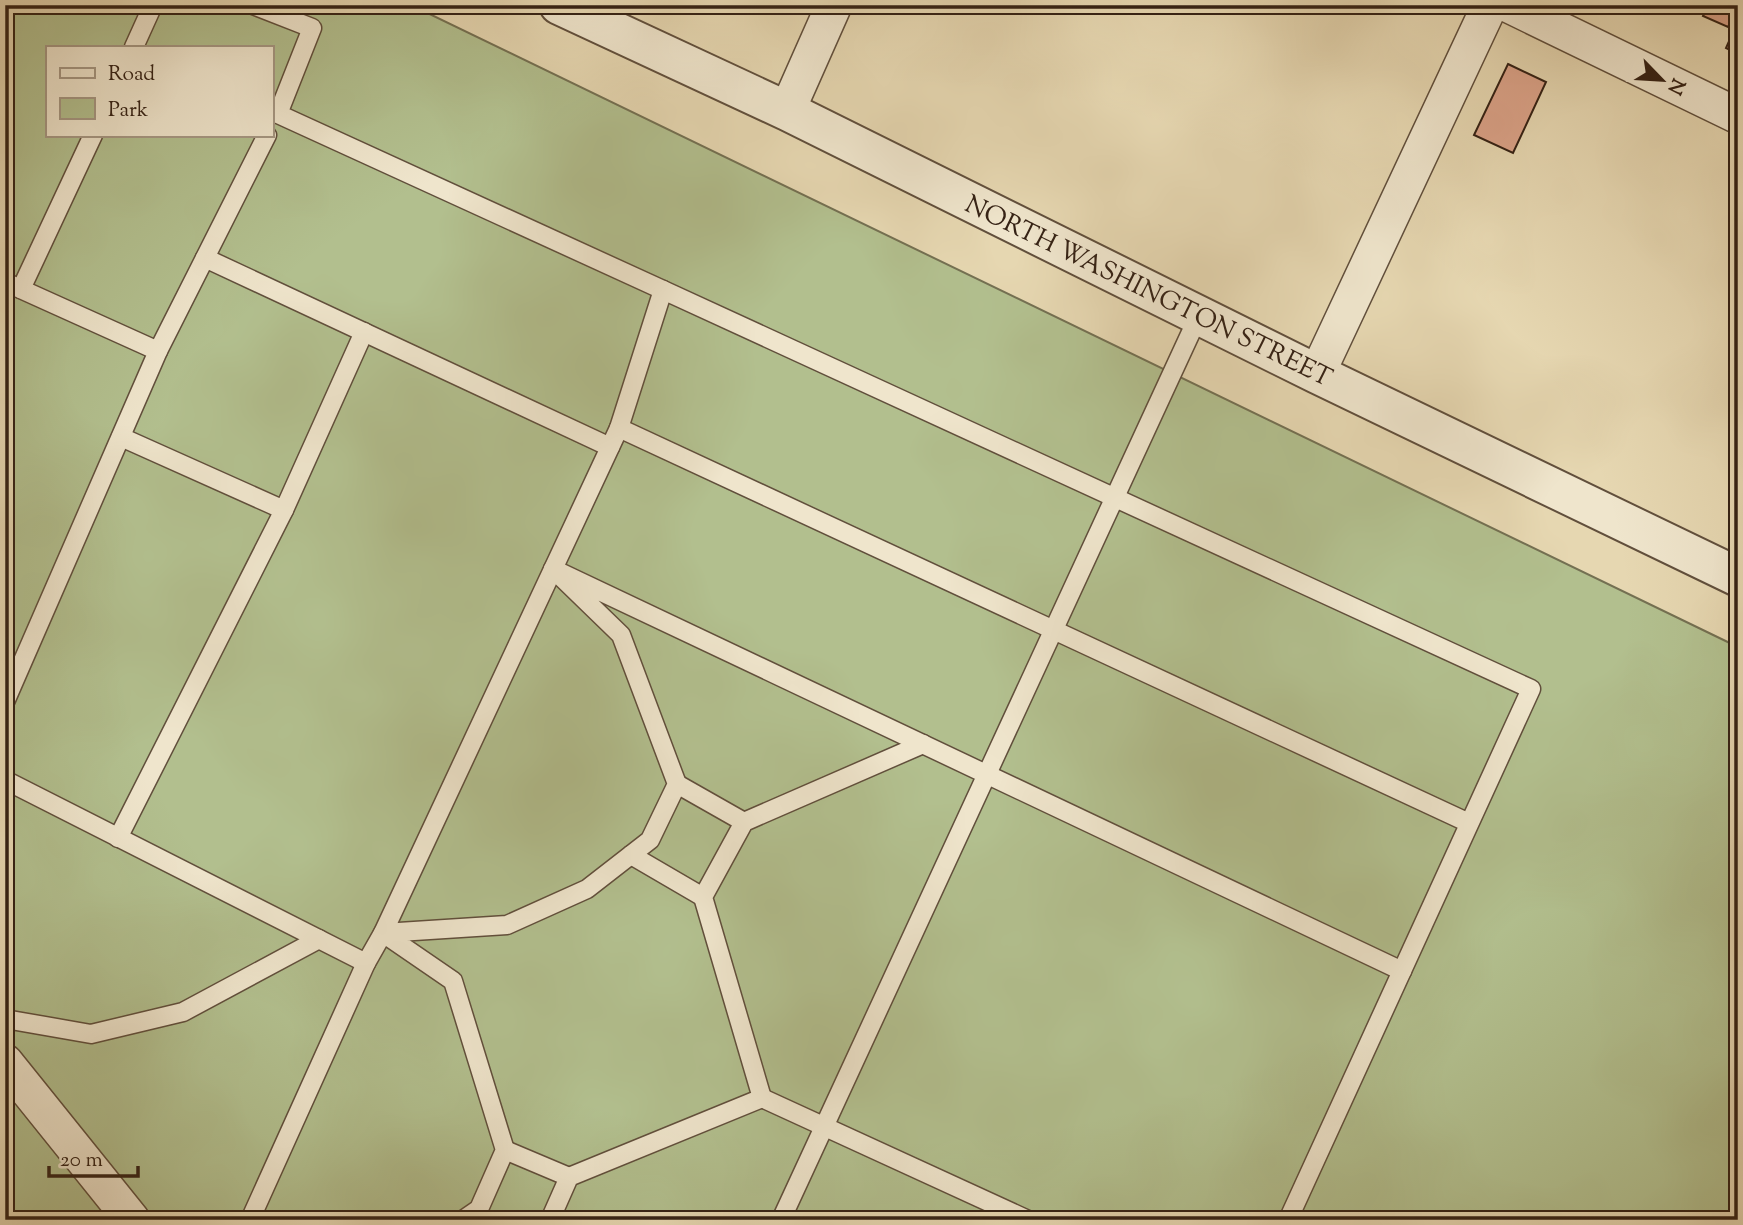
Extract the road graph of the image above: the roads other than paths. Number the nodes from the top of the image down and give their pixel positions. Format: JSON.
{"nodes":[{"id":1,"x":153,"y":5,"type":"edge"},
{"id":2,"x":253,"y":5,"type":"edge"},
{"id":3,"x":559,"y":5,"type":"edge"},
{"id":4,"x":834,"y":5,"type":"edge"},
{"id":5,"x":1490,"y":5,"type":"edge"},
{"id":6,"x":1508,"y":5,"type":"edge"},
{"id":7,"x":134,"y":46,"type":"edge"},
{"id":8,"x":787,"y":111,"type":"junction"},
{"id":9,"x":1738,"y":116,"type":"edge"},
{"id":10,"x":275,"y":120,"type":"edge"},
{"id":11,"x":92,"y":136,"type":"edge"},
{"id":12,"x":266,"y":136,"type":"edge"},
{"id":13,"x":205,"y":258,"type":"junction"},
{"id":14,"x":13,"y":286,"type":"edge"},
{"id":15,"x":663,"y":290,"type":"junction"},
{"id":16,"x":1199,"y":315,"type":"junction"},
{"id":17,"x":364,"y":332,"type":"junction"},
{"id":18,"x":158,"y":351,"type":"junction"},
{"id":19,"x":1317,"y":374,"type":"junction"},
{"id":20,"x":619,"y":428,"type":"junction"},
{"id":21,"x":121,"y":437,"type":"junction"},
{"id":22,"x":610,"y":447,"type":"junction"},
{"id":23,"x":1114,"y":497,"type":"junction"},
{"id":24,"x":284,"y":510,"type":"junction"},
{"id":25,"x":552,"y":569,"type":"junction"},
{"id":26,"x":1738,"y":576,"type":"edge"},
{"id":27,"x":1053,"y":629,"type":"junction"},
{"id":28,"x":5,"y":702,"type":"edge"},
{"id":29,"x":923,"y":744,"type":"junction"},
{"id":30,"x":986,"y":774,"type":"junction"},
{"id":31,"x":5,"y":780,"type":"edge"},
{"id":32,"x":677,"y":784,"type":"junction"},
{"id":33,"x":744,"y":822,"type":"junction"},
{"id":34,"x":1469,"y":823,"type":"junction"},
{"id":35,"x":118,"y":838,"type":"junction"},
{"id":36,"x":631,"y":855,"type":"junction"},
{"id":37,"x":703,"y":897,"type":"junction"},
{"id":38,"x":383,"y":933,"type":"junction"},
{"id":39,"x":318,"y":939,"type":"junction"},
{"id":40,"x":366,"y":963,"type":"junction"},
{"id":41,"x":1402,"y":971,"type":"junction"},
{"id":42,"x":5,"y":1019,"type":"edge"},
{"id":43,"x":5,"y":1062,"type":"edge"},
{"id":44,"x":762,"y":1098,"type":"junction"},
{"id":45,"x":824,"y":1126,"type":"junction"},
{"id":46,"x":505,"y":1150,"type":"junction"},
{"id":47,"x":569,"y":1177,"type":"junction"},
{"id":48,"x":132,"y":1220,"type":"edge"},
{"id":49,"x":250,"y":1220,"type":"edge"},
{"id":50,"x":465,"y":1220,"type":"edge"},
{"id":51,"x":550,"y":1220,"type":"edge"},
{"id":52,"x":781,"y":1220,"type":"edge"},
{"id":53,"x":1028,"y":1220,"type":"edge"},
{"id":54,"x":1288,"y":1220,"type":"edge"}],
"edges":[{"from":1,"to":7,"type":"lane"},
{"from":2,"to":10,"type":"lane"},
{"from":3,"to":8,"type":"street","name":"NORTH WASHINGTON STREET"},
{"from":4,"to":8,"type":"street"},
{"from":5,"to":19,"type":"street"},
{"from":6,"to":9,"type":"street"},
{"from":8,"to":16,"type":"street","name":"NORTH WASHINGTON STREET"},
{"from":10,"to":15,"type":"lane"},
{"from":11,"to":14,"type":"lane"},
{"from":12,"to":13,"type":"lane"},
{"from":13,"to":17,"type":"lane"},
{"from":13,"to":18,"type":"lane"},
{"from":14,"to":18,"type":"lane"},
{"from":15,"to":20,"type":"lane"},
{"from":15,"to":23,"type":"lane"},
{"from":16,"to":19,"type":"street","name":"NORTH WASHINGTON STREET"},
{"from":16,"to":23,"type":"lane"},
{"from":17,"to":22,"type":"lane"},
{"from":17,"to":24,"type":"lane"},
{"from":18,"to":21,"type":"lane"},
{"from":19,"to":26,"type":"street","name":"NORTH WASHINGTON STREET"},
{"from":20,"to":22,"type":"lane"},
{"from":20,"to":27,"type":"lane"},
{"from":21,"to":24,"type":"lane"},
{"from":21,"to":28,"type":"lane"},
{"from":22,"to":25,"type":"lane"},
{"from":23,"to":27,"type":"lane"},
{"from":23,"to":34,"type":"lane"},
{"from":24,"to":35,"type":"lane"},
{"from":25,"to":29,"type":"lane"},
{"from":25,"to":32,"type":"lane"},
{"from":25,"to":38,"type":"lane"},
{"from":27,"to":30,"type":"lane"},
{"from":27,"to":34,"type":"lane"},
{"from":29,"to":30,"type":"lane"},
{"from":29,"to":33,"type":"lane"},
{"from":30,"to":41,"type":"lane"},
{"from":30,"to":45,"type":"lane"},
{"from":31,"to":35,"type":"lane"},
{"from":32,"to":33,"type":"lane"},
{"from":32,"to":36,"type":"lane"},
{"from":33,"to":37,"type":"lane"},
{"from":34,"to":41,"type":"lane"},
{"from":35,"to":39,"type":"lane"},
{"from":36,"to":37,"type":"lane"},
{"from":36,"to":38,"type":"lane"},
{"from":37,"to":44,"type":"lane"},
{"from":38,"to":40,"type":"lane"},
{"from":38,"to":46,"type":"lane"},
{"from":39,"to":40,"type":"lane"},
{"from":39,"to":42,"type":"lane"},
{"from":40,"to":49,"type":"lane"},
{"from":41,"to":54,"type":"lane"},
{"from":43,"to":48,"type":"street"},
{"from":44,"to":45,"type":"lane"},
{"from":44,"to":47,"type":"lane"},
{"from":45,"to":52,"type":"lane"},
{"from":45,"to":53,"type":"lane"},
{"from":46,"to":47,"type":"lane"},
{"from":46,"to":50,"type":"lane"},
{"from":47,"to":51,"type":"lane"}]}
